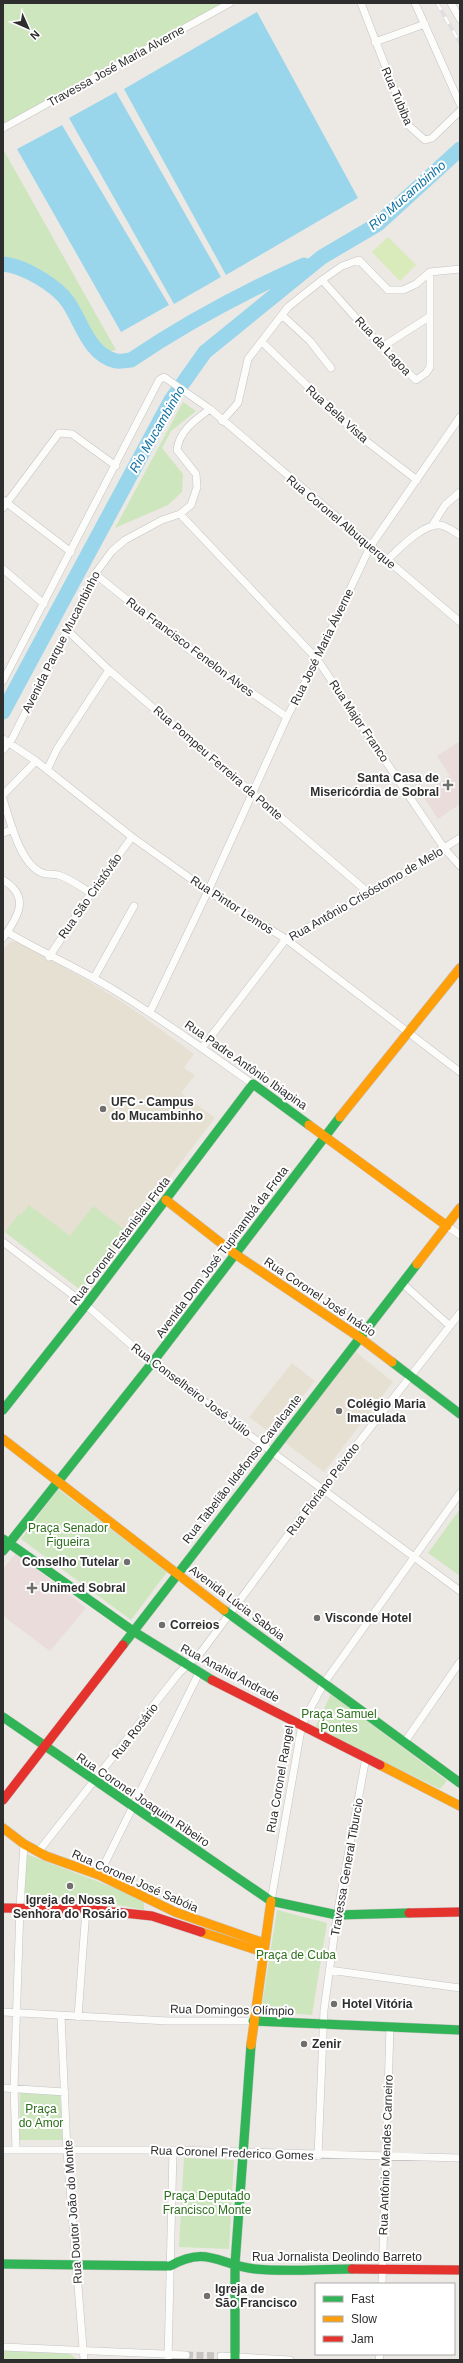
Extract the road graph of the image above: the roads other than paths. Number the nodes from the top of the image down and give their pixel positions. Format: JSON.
{"nodes":[{"id":1,"x":230,"y":3,"type":"edge"},
{"id":2,"x":362,"y":3,"type":"edge"},
{"id":3,"x":415,"y":3,"type":"edge"},
{"id":4,"x":451,"y":3,"type":"edge"},
{"id":5,"x":460,"y":19,"type":"edge"},
{"id":6,"x":425,"y":24,"type":"junction"},
{"id":7,"x":375,"y":42,"type":"junction"},
{"id":8,"x":460,"y":104,"type":"edge"},
{"id":9,"x":460,"y":111,"type":"edge"},
{"id":10,"x":3,"y":128,"type":"edge"},
{"id":11,"x":460,"y":269,"type":"edge"},
{"id":12,"x":430,"y":272,"type":"junction"},
{"id":13,"x":322,"y":280,"type":"junction"},
{"id":14,"x":283,"y":316,"type":"junction"},
{"id":15,"x":429,"y":317,"type":"junction"},
{"id":16,"x":262,"y":342,"type":"junction"},
{"id":17,"x":382,"y":347,"type":"junction"},
{"id":18,"x":331,"y":368,"type":"dead end"},
{"id":19,"x":210,"y":409,"type":"junction"},
{"id":20,"x":460,"y":417,"type":"edge"},
{"id":21,"x":222,"y":421,"type":"junction"},
{"id":22,"x":116,"y":466,"type":"junction"},
{"id":23,"x":417,"y":480,"type":"junction"},
{"id":24,"x":460,"y":492,"type":"edge"},
{"id":25,"x":4,"y":504,"type":"edge"},
{"id":26,"x":180,"y":514,"type":"junction"},
{"id":27,"x":432,"y":526,"type":"junction"},
{"id":28,"x":460,"y":535,"type":"edge"},
{"id":29,"x":370,"y":547,"type":"junction"},
{"id":30,"x":71,"y":552,"type":"junction"},
{"id":31,"x":386,"y":561,"type":"junction"},
{"id":32,"x":3,"y":569,"type":"edge"},
{"id":33,"x":95,"y":574,"type":"junction"},
{"id":34,"x":44,"y":604,"type":"junction"},
{"id":35,"x":460,"y":622,"type":"edge"},
{"id":36,"x":67,"y":630,"type":"junction"},
{"id":37,"x":317,"y":659,"type":"junction"},
{"id":38,"x":109,"y":670,"type":"junction"},
{"id":39,"x":3,"y":681,"type":"edge"},
{"id":40,"x":287,"y":717,"type":"junction"},
{"id":41,"x":6,"y":741,"type":"edge"},
{"id":42,"x":3,"y":750,"type":"edge"},
{"id":43,"x":36,"y":762,"type":"junction"},
{"id":44,"x":47,"y":770,"type":"junction"},
{"id":45,"x":253,"y":793,"type":"junction"},
{"id":46,"x":3,"y":795,"type":"edge"},
{"id":47,"x":3,"y":798,"type":"edge"},
{"id":48,"x":13,"y":829,"type":"junction"},
{"id":49,"x":3,"y":833,"type":"edge"},
{"id":50,"x":132,"y":837,"type":"junction"},
{"id":51,"x":460,"y":838,"type":"edge"},
{"id":52,"x":444,"y":848,"type":"junction"},
{"id":53,"x":460,"y":866,"type":"edge"},
{"id":54,"x":3,"y":880,"type":"edge"},
{"id":55,"x":208,"y":891,"type":"junction"},
{"id":56,"x":91,"y":893,"type":"junction"},
{"id":57,"x":370,"y":894,"type":"junction"},
{"id":58,"x":134,"y":906,"type":"dead end"},
{"id":59,"x":5,"y":935,"type":"edge"},
{"id":60,"x":286,"y":939,"type":"junction"},
{"id":61,"x":49,"y":956,"type":"junction"},
{"id":62,"x":460,"y":968,"type":"edge"},
{"id":63,"x":94,"y":978,"type":"junction"},
{"id":64,"x":150,"y":1012,"type":"junction"},
{"id":65,"x":409,"y":1032,"type":"junction"},
{"id":66,"x":202,"y":1048,"type":"junction"},
{"id":67,"x":460,"y":1072,"type":"edge"},
{"id":68,"x":253,"y":1084,"type":"junction"},
{"id":69,"x":325,"y":1136,"type":"junction"},
{"id":70,"x":166,"y":1200,"type":"junction"},
{"id":71,"x":460,"y":1208,"type":"edge"},
{"id":72,"x":447,"y":1226,"type":"junction"},
{"id":73,"x":460,"y":1235,"type":"edge"},
{"id":74,"x":3,"y":1242,"type":"edge"},
{"id":75,"x":235,"y":1254,"type":"junction"},
{"id":76,"x":402,"y":1283,"type":"junction"},
{"id":77,"x":86,"y":1305,"type":"junction"},
{"id":78,"x":458,"y":1318,"type":"edge"},
{"id":79,"x":450,"y":1326,"type":"junction"},
{"id":80,"x":360,"y":1337,"type":"junction"},
{"id":81,"x":152,"y":1363,"type":"junction"},
{"id":82,"x":410,"y":1376,"type":"junction"},
{"id":83,"x":3,"y":1410,"type":"edge"},
{"id":84,"x":460,"y":1414,"type":"edge"},
{"id":85,"x":3,"y":1439,"type":"edge"},
{"id":86,"x":272,"y":1451,"type":"junction"},
{"id":87,"x":57,"y":1483,"type":"junction"},
{"id":88,"x":323,"y":1488,"type":"junction"},
{"id":89,"x":460,"y":1493,"type":"edge"},
{"id":90,"x":6,"y":1541,"type":"edge"},
{"id":91,"x":3,"y":1551,"type":"edge"},
{"id":92,"x":415,"y":1556,"type":"junction"},
{"id":93,"x":177,"y":1573,"type":"junction"},
{"id":94,"x":460,"y":1590,"type":"edge"},
{"id":95,"x":230,"y":1614,"type":"junction"},
{"id":96,"x":133,"y":1631,"type":"junction"},
{"id":97,"x":460,"y":1662,"type":"edge"},
{"id":98,"x":187,"y":1666,"type":"junction"},
{"id":99,"x":199,"y":1673,"type":"junction"},
{"id":100,"x":324,"y":1683,"type":"junction"},
{"id":101,"x":3,"y":1717,"type":"edge"},
{"id":102,"x":302,"y":1724,"type":"junction"},
{"id":103,"x":404,"y":1743,"type":"junction"},
{"id":104,"x":46,"y":1746,"type":"junction"},
{"id":105,"x":366,"y":1757,"type":"junction"},
{"id":106,"x":95,"y":1782,"type":"junction"},
{"id":107,"x":460,"y":1782,"type":"edge"},
{"id":108,"x":3,"y":1800,"type":"edge"},
{"id":109,"x":460,"y":1806,"type":"edge"},
{"id":110,"x":132,"y":1807,"type":"junction"},
{"id":111,"x":3,"y":1828,"type":"edge"},
{"id":112,"x":24,"y":1844,"type":"junction"},
{"id":113,"x":38,"y":1852,"type":"junction"},
{"id":114,"x":99,"y":1875,"type":"junction"},
{"id":115,"x":271,"y":1901,"type":"junction"},
{"id":116,"x":3,"y":1908,"type":"edge"},
{"id":117,"x":20,"y":1908,"type":"junction"},
{"id":118,"x":86,"y":1909,"type":"junction"},
{"id":119,"x":460,"y":1912,"type":"edge"},
{"id":120,"x":337,"y":1915,"type":"junction"},
{"id":121,"x":264,"y":1948,"type":"junction"},
{"id":122,"x":329,"y":1970,"type":"junction"},
{"id":123,"x":460,"y":1988,"type":"edge"},
{"id":124,"x":3,"y":2012,"type":"edge"},
{"id":125,"x":18,"y":2014,"type":"junction"},
{"id":126,"x":61,"y":2016,"type":"junction"},
{"id":127,"x":78,"y":2017,"type":"junction"},
{"id":128,"x":253,"y":2021,"type":"junction"},
{"id":129,"x":323,"y":2025,"type":"junction"},
{"id":130,"x":390,"y":2027,"type":"junction"},
{"id":131,"x":460,"y":2030,"type":"edge"},
{"id":132,"x":3,"y":2088,"type":"edge"},
{"id":133,"x":14,"y":2088,"type":"junction"},
{"id":134,"x":64,"y":2092,"type":"junction"},
{"id":135,"x":3,"y":2150,"type":"edge"},
{"id":136,"x":16,"y":2150,"type":"junction"},
{"id":137,"x":173,"y":2150,"type":"junction"},
{"id":138,"x":67,"y":2151,"type":"junction"},
{"id":139,"x":244,"y":2154,"type":"junction"},
{"id":140,"x":318,"y":2156,"type":"junction"},
{"id":141,"x":387,"y":2157,"type":"junction"},
{"id":142,"x":460,"y":2158,"type":"edge"},
{"id":143,"x":3,"y":2264,"type":"edge"},
{"id":144,"x":235,"y":2264,"type":"junction"},
{"id":145,"x":77,"y":2265,"type":"junction"},
{"id":146,"x":170,"y":2266,"type":"junction"},
{"id":147,"x":382,"y":2269,"type":"junction"},
{"id":148,"x":460,"y":2270,"type":"edge"},
{"id":149,"x":382,"y":2283,"type":"edge"},
{"id":150,"x":3,"y":2348,"type":"edge"},
{"id":151,"x":83,"y":2350,"type":"junction"},
{"id":152,"x":186,"y":2355,"type":"tunnel mouth"},
{"id":153,"x":221,"y":2356,"type":"dead end"},
{"id":154,"x":168,"y":2357,"type":"edge"},
{"id":155,"x":235,"y":2358,"type":"edge"},
{"id":156,"x":84,"y":2360,"type":"edge"},
{"id":157,"x":290,"y":2360,"type":"edge"}],
"edges":[{"from":1,"to":10,"type":"street","name":"Travessa José Maria Alverne"},
{"from":2,"to":7,"type":"street","name":"Rua Tubiba"},
{"from":3,"to":6,"type":"street"},
{"from":4,"to":5,"type":"street"},
{"from":6,"to":7,"type":"street"},
{"from":6,"to":8,"type":"street"},
{"from":7,"to":9,"type":"street","name":"Rua Tubiba"},
{"from":11,"to":12,"type":"street"},
{"from":12,"to":13,"type":"street"},
{"from":12,"to":15,"type":"street","name":"Rua da Lagoa"},
{"from":13,"to":14,"type":"street"},
{"from":13,"to":17,"type":"street","name":"Rua da Lagoa"},
{"from":14,"to":16,"type":"street"},
{"from":14,"to":18,"type":"street"},
{"from":15,"to":17,"type":"street"},
{"from":15,"to":17,"type":"street","name":"Rua da Lagoa"},
{"from":16,"to":21,"type":"street"},
{"from":16,"to":23,"type":"street","name":"Rua Bela Vista"},
{"from":19,"to":21,"type":"street","name":"Rua Coronel Albuquerque"},
{"from":19,"to":22,"type":"street","name":"Rua Coronel Albuquerque"},
{"from":19,"to":26,"type":"street","name":"Avenida Parque Mucambinho"},
{"from":20,"to":23,"type":"street","name":"Rua José Maria Álverne"},
{"from":21,"to":29,"type":"street","name":"Rua Coronel Albuquerque"},
{"from":22,"to":25,"type":"street"},
{"from":22,"to":30,"type":"street"},
{"from":23,"to":29,"type":"street","name":"Rua José Maria Álverne"},
{"from":24,"to":27,"type":"street"},
{"from":25,"to":30,"type":"street"},
{"from":26,"to":33,"type":"street","name":"Avenida Parque Mucambinho"},
{"from":26,"to":37,"type":"street","name":"Rua Major Franco"},
{"from":27,"to":28,"type":"street"},
{"from":27,"to":31,"type":"street"},
{"from":29,"to":31,"type":"street","name":"Rua Coronel Albuquerque"},
{"from":29,"to":37,"type":"street","name":"Rua José Maria Álverne"},
{"from":30,"to":34,"type":"street"},
{"from":31,"to":35,"type":"street","name":"Rua Coronel Albuquerque"},
{"from":32,"to":34,"type":"street"},
{"from":33,"to":36,"type":"street","name":"Avenida Parque Mucambinho"},
{"from":33,"to":40,"type":"street","name":"Rua Francisco Fenelon Alves"},
{"from":34,"to":39,"type":"street"},
{"from":36,"to":38,"type":"street","name":"Rua Pompeu Ferreira da Ponte"},
{"from":36,"to":41,"type":"street","name":"Avenida Parque Mucambinho"},
{"from":37,"to":40,"type":"street","name":"Rua José Maria Álverne"},
{"from":37,"to":52,"type":"street","name":"Rua Major Franco"},
{"from":38,"to":44,"type":"street"},
{"from":38,"to":45,"type":"street","name":"Rua Pompeu Ferreira da Ponte"},
{"from":40,"to":45,"type":"street","name":"Rua José Maria Álverne"},
{"from":41,"to":42,"type":"street","name":"Avenida Parque Mucambinho"},
{"from":41,"to":43,"type":"street","name":"Rua Pintor Lemos"},
{"from":43,"to":44,"type":"street","name":"Rua Pintor Lemos"},
{"from":43,"to":46,"type":"street"},
{"from":44,"to":50,"type":"street","name":"Rua Pintor Lemos"},
{"from":45,"to":55,"type":"street","name":"Rua José Maria Álverne"},
{"from":45,"to":57,"type":"street","name":"Rua Pompeu Ferreira da Ponte"},
{"from":47,"to":48,"type":"street"},
{"from":48,"to":49,"type":"street"},
{"from":48,"to":56,"type":"street"},
{"from":50,"to":55,"type":"street","name":"Rua Pintor Lemos"},
{"from":50,"to":56,"type":"street","name":"Rua São Cristóvão"},
{"from":51,"to":52,"type":"street","name":"Rua Antônio Crisóstomo de Melo"},
{"from":52,"to":53,"type":"street","name":"Rua Major Franco"},
{"from":52,"to":57,"type":"street","name":"Rua Antônio Crisóstomo de Melo"},
{"from":54,"to":59,"type":"street"},
{"from":55,"to":60,"type":"street","name":"Rua Pintor Lemos"},
{"from":55,"to":64,"type":"street","name":"Rua José Maria Álverne"},
{"from":56,"to":61,"type":"street","name":"Rua São Cristóvão"},
{"from":57,"to":60,"type":"street","name":"Rua Antônio Crisóstomo de Melo"},
{"from":58,"to":63,"type":"street"},
{"from":59,"to":61,"type":"street","name":"Rua Padre Antônio Ibiapina"},
{"from":60,"to":65,"type":"street","name":"Rua Pintor Lemos"},
{"from":60,"to":66,"type":"street","name":"Rua Antônio Crisóstomo de Melo"},
{"from":61,"to":63,"type":"street","name":"Rua Padre Antônio Ibiapina"},
{"from":62,"to":65,"type":"main road","name":"Avenida Dom José Tupinambá da Frota"},
{"from":63,"to":64,"type":"street","name":"Rua Padre Antônio Ibiapina"},
{"from":64,"to":66,"type":"street","name":"Rua Padre Antônio Ibiapina"},
{"from":65,"to":67,"type":"street","name":"Rua Pintor Lemos"},
{"from":65,"to":69,"type":"main road","name":"Avenida Dom José Tupinambá da Frota"},
{"from":66,"to":68,"type":"street","name":"Rua Padre Antônio Ibiapina"},
{"from":68,"to":69,"type":"main road","name":"Rua Padre Antônio Ibiapina"},
{"from":68,"to":70,"type":"main road","name":"Rua Coronel Estanislau Frota"},
{"from":69,"to":72,"type":"main road","name":"Rua Padre Antônio Ibiapina"},
{"from":69,"to":75,"type":"main road","name":"Avenida Dom José Tupinambá da Frota"},
{"from":70,"to":75,"type":"main road","name":"Rua Coronel José Inácio"},
{"from":70,"to":77,"type":"main road","name":"Rua Coronel Estanislau Frota"},
{"from":71,"to":72,"type":"main road","name":"Rua Tabelião Ildefonso Cavalcante"},
{"from":72,"to":73,"type":"street","name":"Rua Padre Antônio Ibiapina"},
{"from":72,"to":76,"type":"main road","name":"Rua Tabelião Ildefonso Cavalcante"},
{"from":74,"to":77,"type":"street","name":"Rua Conselheiro José Júlio"},
{"from":75,"to":80,"type":"main road","name":"Rua Coronel José Inácio"},
{"from":75,"to":81,"type":"main road","name":"Avenida Dom José Tupinambá da Frota"},
{"from":76,"to":79,"type":"street"},
{"from":76,"to":80,"type":"main road","name":"Rua Tabelião Ildefonso Cavalcante"},
{"from":77,"to":81,"type":"street","name":"Rua Conselheiro José Júlio"},
{"from":77,"to":83,"type":"main road","name":"Rua Coronel Estanislau Frota"},
{"from":78,"to":79,"type":"street","name":"Rua Floriano Peixoto"},
{"from":79,"to":82,"type":"street","name":"Rua Floriano Peixoto"},
{"from":80,"to":82,"type":"main road","name":"Rua Coronel José Inácio"},
{"from":80,"to":86,"type":"main road","name":"Rua Tabelião Ildefonso Cavalcante"},
{"from":81,"to":86,"type":"street","name":"Rua Conselheiro José Júlio"},
{"from":81,"to":87,"type":"main road","name":"Avenida Dom José Tupinambá da Frota"},
{"from":82,"to":84,"type":"main road","name":"Rua Coronel José Inácio"},
{"from":82,"to":88,"type":"street","name":"Rua Floriano Peixoto"},
{"from":85,"to":87,"type":"main road","name":"Avenida Lúcia Sabóia"},
{"from":86,"to":88,"type":"street","name":"Rua Conselheiro José Júlio"},
{"from":86,"to":93,"type":"main road","name":"Rua Tabelião Ildefonso Cavalcante"},
{"from":87,"to":90,"type":"main road","name":"Avenida Dom José Tupinambá da Frota"},
{"from":87,"to":93,"type":"main road","name":"Avenida Lúcia Sabóia"},
{"from":88,"to":92,"type":"street","name":"Rua Conselheiro José Júlio"},
{"from":88,"to":95,"type":"street","name":"Rua Floriano Peixoto"},
{"from":89,"to":92,"type":"street","name":"Rua Coronel Rangel"},
{"from":90,"to":91,"type":"main road","name":"Avenida Dom José Tupinambá da Frota"},
{"from":90,"to":96,"type":"main road","name":"Rua Anahid Andrade"},
{"from":92,"to":94,"type":"street","name":"Rua Conselheiro José Júlio"},
{"from":92,"to":100,"type":"street","name":"Rua Coronel Rangel"},
{"from":93,"to":95,"type":"main road","name":"Avenida Lúcia Sabóia"},
{"from":93,"to":96,"type":"main road","name":"Rua Tabelião Ildefonso Cavalcante"},
{"from":95,"to":98,"type":"street","name":"Rua Floriano Peixoto"},
{"from":95,"to":100,"type":"main road","name":"Avenida Lúcia Sabóia"},
{"from":96,"to":98,"type":"main road","name":"Rua Anahid Andrade"},
{"from":96,"to":104,"type":"main road","name":"Rua Tabelião Ildefonso Cavalcante"},
{"from":97,"to":103,"type":"street"},
{"from":98,"to":99,"type":"main road","name":"Rua Anahid Andrade"},
{"from":98,"to":106,"type":"street","name":"Rua Rosário"},
{"from":99,"to":102,"type":"main road","name":"Rua Anahid Andrade"},
{"from":99,"to":110,"type":"street"},
{"from":100,"to":102,"type":"street","name":"Rua Coronel Rangel"},
{"from":100,"to":103,"type":"main road","name":"Avenida Lúcia Sabóia"},
{"from":101,"to":104,"type":"main road","name":"Rua Coronel Joaquim Ribeiro"},
{"from":102,"to":105,"type":"main road","name":"Rua Anahid Andrade"},
{"from":102,"to":115,"type":"street","name":"Rua Coronel Rangel"},
{"from":103,"to":107,"type":"main road","name":"Avenida Lúcia Sabóia"},
{"from":104,"to":106,"type":"main road","name":"Rua Coronel Joaquim Ribeiro"},
{"from":104,"to":108,"type":"main road","name":"Rua Tabelião Ildefonso Cavalcante"},
{"from":105,"to":109,"type":"main road","name":"Rua Anahid Andrade"},
{"from":105,"to":120,"type":"street","name":"Travessa General Tiburcio"},
{"from":106,"to":110,"type":"main road","name":"Rua Coronel Joaquim Ribeiro"},
{"from":106,"to":113,"type":"street","name":"Rua Rosário"},
{"from":110,"to":114,"type":"street"},
{"from":110,"to":115,"type":"main road","name":"Rua Coronel Joaquim Ribeiro"},
{"from":111,"to":112,"type":"main road","name":"Rua Coronel José Sabóia"},
{"from":112,"to":113,"type":"main road","name":"Rua Coronel José Sabóia"},
{"from":112,"to":117,"type":"street"},
{"from":113,"to":114,"type":"main road","name":"Rua Coronel José Sabóia"},
{"from":114,"to":121,"type":"main road","name":"Rua Coronel José Sabóia"},
{"from":115,"to":120,"type":"main road"},
{"from":115,"to":121,"type":"main road","name":"Rua Coronel Rangel"},
{"from":116,"to":117,"type":"main road"},
{"from":117,"to":118,"type":"main road"},
{"from":117,"to":125,"type":"street"},
{"from":118,"to":121,"type":"main road"},
{"from":118,"to":127,"type":"street"},
{"from":119,"to":120,"type":"main road"},
{"from":120,"to":122,"type":"street","name":"Travessa General Tiburcio"},
{"from":121,"to":128,"type":"main road","name":"Rua Coronel Rangel"},
{"from":122,"to":123,"type":"street"},
{"from":122,"to":129,"type":"street","name":"Travessa General Tiburcio"},
{"from":124,"to":125,"type":"street","name":"Rua Domingos Olímpio"},
{"from":125,"to":126,"type":"street","name":"Rua Domingos Olímpio"},
{"from":125,"to":133,"type":"street"},
{"from":126,"to":127,"type":"street","name":"Rua Domingos Olímpio"},
{"from":126,"to":134,"type":"street","name":"Rua Doutor João do Monte"},
{"from":127,"to":128,"type":"street","name":"Rua Domingos Olímpio"},
{"from":128,"to":129,"type":"main road","name":"Rua Domingos Olímpio"},
{"from":128,"to":139,"type":"main road","name":"Rua Coronel Rangel"},
{"from":129,"to":130,"type":"main road","name":"Rua Domingos Olímpio"},
{"from":129,"to":140,"type":"street","name":"Travessa General Tiburcio"},
{"from":130,"to":131,"type":"main road","name":"Rua Domingos Olímpio"},
{"from":130,"to":141,"type":"street","name":"Rua Antônio Mendes Carneiro"},
{"from":132,"to":133,"type":"street"},
{"from":133,"to":134,"type":"street"},
{"from":133,"to":136,"type":"street"},
{"from":134,"to":138,"type":"street","name":"Rua Doutor João do Monte"},
{"from":135,"to":136,"type":"street","name":"Rua Coronel Frederico Gomes"},
{"from":136,"to":138,"type":"street","name":"Rua Coronel Frederico Gomes"},
{"from":137,"to":138,"type":"street","name":"Rua Coronel Frederico Gomes"},
{"from":137,"to":139,"type":"street","name":"Rua Coronel Frederico Gomes"},
{"from":137,"to":146,"type":"street"},
{"from":138,"to":145,"type":"street","name":"Rua Doutor João do Monte"},
{"from":139,"to":140,"type":"street","name":"Rua Coronel Frederico Gomes"},
{"from":139,"to":144,"type":"main road","name":"Rua Coronel Rangel"},
{"from":140,"to":141,"type":"street","name":"Rua Coronel Frederico Gomes"},
{"from":141,"to":142,"type":"street","name":"Rua Coronel Frederico Gomes"},
{"from":141,"to":147,"type":"street","name":"Rua Antônio Mendes Carneiro"},
{"from":143,"to":145,"type":"main road","name":"Rua Jornalista Deolindo Barreto"},
{"from":144,"to":146,"type":"main road","name":"Rua Jornalista Deolindo Barreto"},
{"from":144,"to":147,"type":"main road","name":"Rua Jornalista Deolindo Barreto"},
{"from":144,"to":155,"type":"main road","name":"Rua Coronel Rangel"},
{"from":145,"to":146,"type":"main road","name":"Rua Jornalista Deolindo Barreto"},
{"from":145,"to":151,"type":"street","name":"Rua Doutor João do Monte"},
{"from":146,"to":154,"type":"street"},
{"from":147,"to":148,"type":"main road","name":"Rua Jornalista Deolindo Barreto"},
{"from":147,"to":149,"type":"street","name":"Rua Antônio Mendes Carneiro"},
{"from":150,"to":151,"type":"street"},
{"from":151,"to":154,"type":"street"},
{"from":151,"to":156,"type":"street","name":"Rua Doutor João do Monte"},
{"from":152,"to":154,"type":"street"},
{"from":153,"to":155,"type":"street"},
{"from":155,"to":157,"type":"street"}]}
